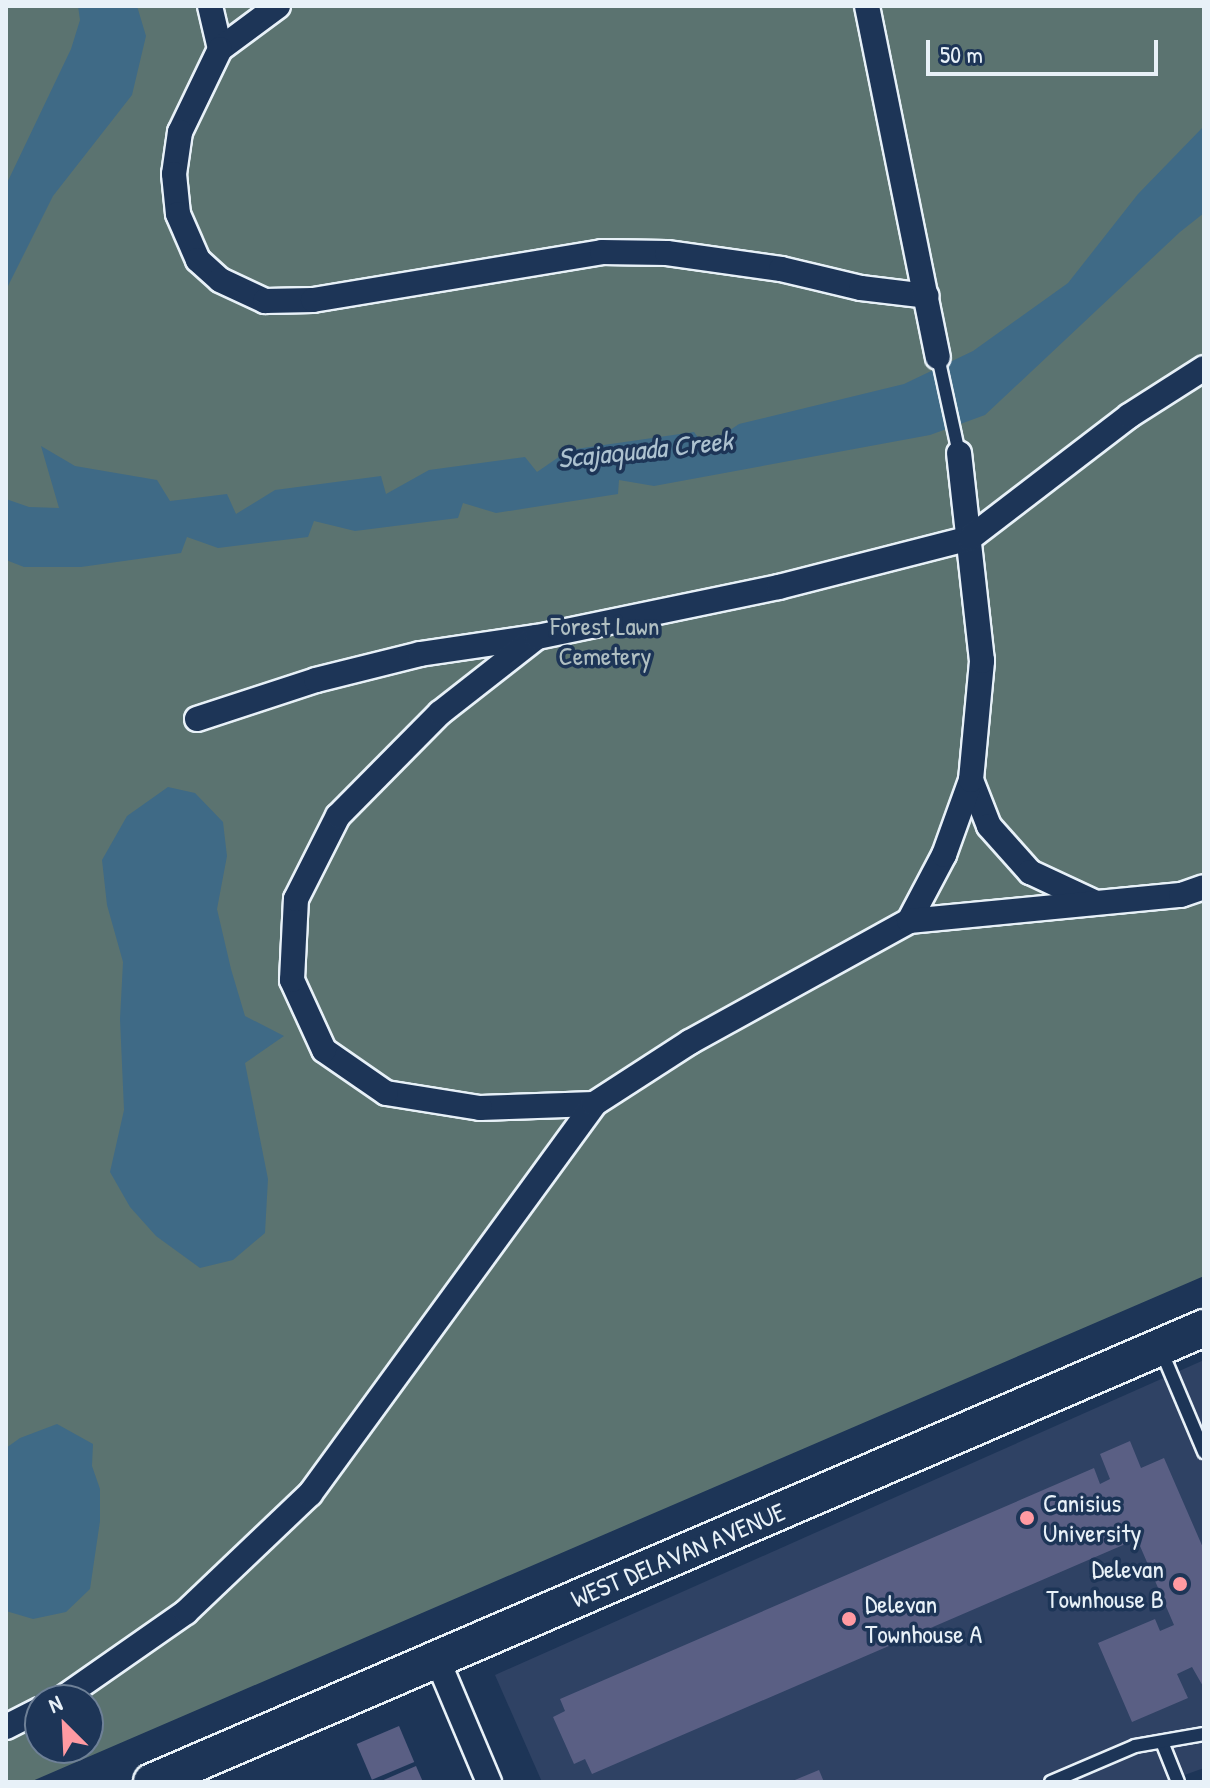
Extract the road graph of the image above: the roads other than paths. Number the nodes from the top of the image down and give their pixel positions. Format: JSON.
{"nodes":[{"id":1,"x":210,"y":6,"type":"edge"},
{"id":2,"x":278,"y":6,"type":"edge"},
{"id":3,"x":867,"y":6,"type":"edge"},
{"id":4,"x":220,"y":49,"type":"junction"},
{"id":5,"x":927,"y":296,"type":"junction"},
{"id":6,"x":938,"y":357,"type":"joint"},
{"id":7,"x":1204,"y":368,"type":"edge"},
{"id":8,"x":959,"y":453,"type":"joint"},
{"id":9,"x":970,"y":538,"type":"junction"},
{"id":10,"x":537,"y":637,"type":"junction"},
{"id":11,"x":197,"y":719,"type":"dead end"},
{"id":12,"x":971,"y":780,"type":"junction"},
{"id":13,"x":1204,"y":887,"type":"edge"},
{"id":14,"x":1097,"y":903,"type":"junction"},
{"id":15,"x":909,"y":921,"type":"junction"},
{"id":16,"x":594,"y":1104,"type":"junction"},
{"id":17,"x":1204,"y":1328,"type":"edge"},
{"id":18,"x":1160,"y":1347,"type":"junction"},
{"id":19,"x":1204,"y":1452,"type":"edge"},
{"id":20,"x":437,"y":1659,"type":"junction"},
{"id":21,"x":83,"y":1684,"type":"edge"},
{"id":22,"x":24,"y":1718,"type":"edge"},
{"id":23,"x":6,"y":1727,"type":"edge"},
{"id":24,"x":1204,"y":1734,"type":"edge"},
{"id":25,"x":1162,"y":1742,"type":"junction"},
{"id":26,"x":152,"y":1782,"type":"edge"},
{"id":27,"x":489,"y":1782,"type":"edge"},
{"id":28,"x":1051,"y":1782,"type":"edge"},
{"id":29,"x":1178,"y":1782,"type":"edge"}],
"edges":[{"from":1,"to":4,"type":"street"},
{"from":2,"to":4,"type":"street"},
{"from":3,"to":5,"type":"street"},
{"from":4,"to":5,"type":"street"},
{"from":5,"to":6,"type":"street"},
{"from":6,"to":8,"type":"lane"},
{"from":7,"to":9,"type":"street"},
{"from":8,"to":9,"type":"street"},
{"from":9,"to":10,"type":"street"},
{"from":9,"to":12,"type":"street"},
{"from":10,"to":11,"type":"street"},
{"from":10,"to":16,"type":"street"},
{"from":12,"to":14,"type":"street"},
{"from":12,"to":15,"type":"street"},
{"from":13,"to":14,"type":"street"},
{"from":14,"to":15,"type":"street"},
{"from":15,"to":16,"type":"street"},
{"from":16,"to":21,"type":"street"},
{"from":17,"to":18,"type":"street","name":"WEST DELAVAN AVENUE"},
{"from":18,"to":19,"type":"lane"},
{"from":18,"to":20,"type":"street","name":"WEST DELAVAN AVENUE"},
{"from":20,"to":26,"type":"street","name":"WEST DELAVAN AVENUE"},
{"from":20,"to":27,"type":"street"},
{"from":22,"to":23,"type":"street"},
{"from":24,"to":25,"type":"lane"},
{"from":25,"to":28,"type":"lane"},
{"from":25,"to":29,"type":"lane"}]}
